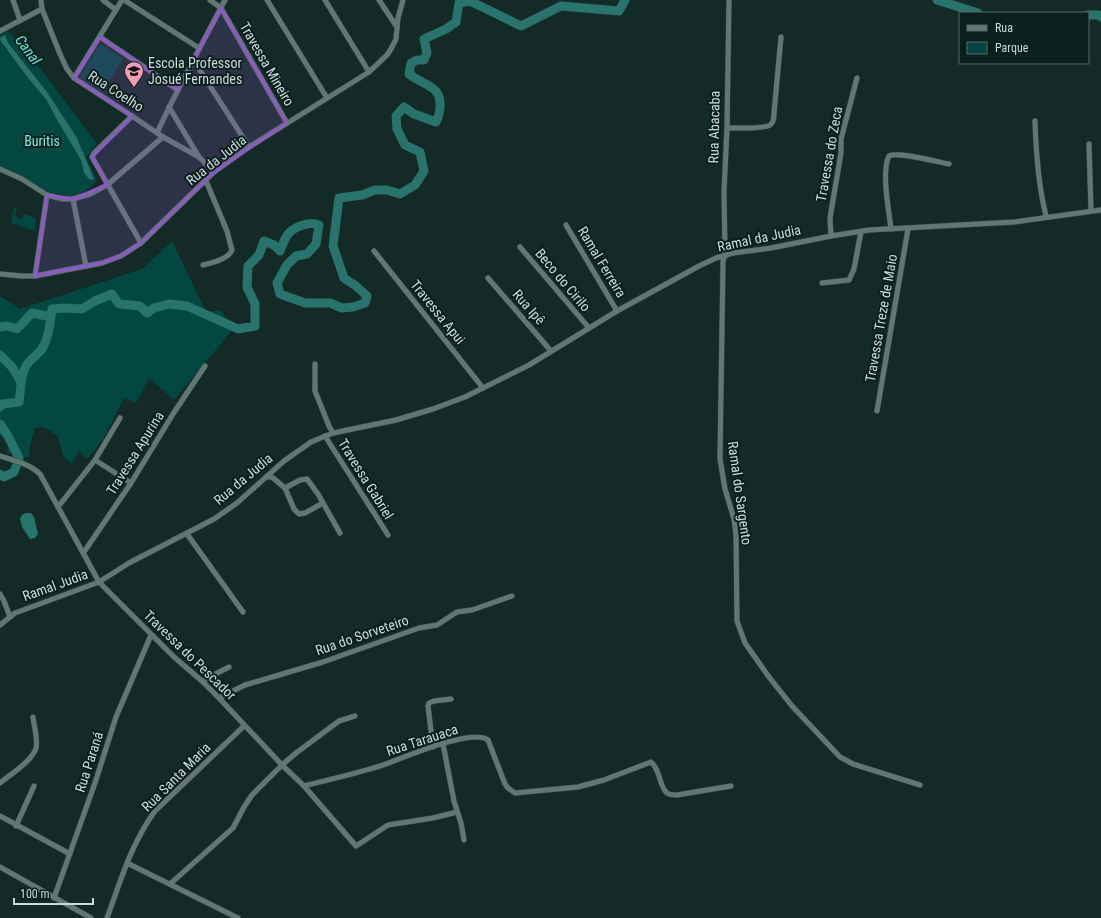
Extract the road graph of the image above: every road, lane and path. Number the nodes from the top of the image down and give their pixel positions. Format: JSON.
{"nodes":[{"id":1,"x":13,"y":0,"type":"edge"},
{"id":2,"x":41,"y":0,"type":"edge"},
{"id":3,"x":103,"y":0,"type":"edge"},
{"id":4,"x":123,"y":0,"type":"edge"},
{"id":5,"x":210,"y":0,"type":"edge"},
{"id":6,"x":225,"y":0,"type":"edge"},
{"id":7,"x":267,"y":0,"type":"edge"},
{"id":8,"x":324,"y":0,"type":"edge"},
{"id":9,"x":379,"y":0,"type":"edge"},
{"id":10,"x":404,"y":0,"type":"edge"},
{"id":11,"x":729,"y":0,"type":"edge"},
{"id":12,"x":221,"y":8,"type":"junction"},
{"id":13,"x":42,"y":9,"type":"junction"},
{"id":14,"x":116,"y":10,"type":"junction"},
{"id":15,"x":20,"y":20,"type":"junction"},
{"id":16,"x":397,"y":27,"type":"junction"},
{"id":17,"x":0,"y":31,"type":"edge"},
{"id":18,"x":100,"y":37,"type":"junction"},
{"id":19,"x":781,"y":37,"type":"dead end"},
{"id":20,"x":198,"y":48,"type":"junction"},
{"id":21,"x":194,"y":61,"type":"junction"},
{"id":22,"x":369,"y":72,"type":"junction"},
{"id":23,"x":74,"y":78,"type":"junction"},
{"id":24,"x":857,"y":78,"type":"dead end"},
{"id":25,"x":178,"y":90,"type":"junction"},
{"id":26,"x":327,"y":98,"type":"junction"},
{"id":27,"x":169,"y":107,"type":"junction"},
{"id":28,"x":132,"y":116,"type":"junction"},
{"id":29,"x":1035,"y":121,"type":"dead end"},
{"id":30,"x":287,"y":123,"type":"junction"},
{"id":31,"x":727,"y":128,"type":"junction"},
{"id":32,"x":157,"y":133,"type":"junction"},
{"id":33,"x":163,"y":137,"type":"junction"},
{"id":34,"x":1089,"y":144,"type":"dead end"},
{"id":35,"x":249,"y":147,"type":"junction"},
{"id":36,"x":200,"y":157,"type":"junction"},
{"id":37,"x":949,"y":164,"type":"dead end"},
{"id":38,"x":0,"y":169,"type":"edge"},
{"id":39,"x":214,"y":172,"type":"junction"},
{"id":40,"x":206,"y":181,"type":"junction"},
{"id":41,"x":107,"y":185,"type":"junction"},
{"id":42,"x":47,"y":195,"type":"junction"},
{"id":43,"x":73,"y":200,"type":"junction"},
{"id":44,"x":1101,"y":210,"type":"edge"},
{"id":45,"x":1091,"y":211,"type":"junction"},
{"id":46,"x":1046,"y":216,"type":"junction"},
{"id":47,"x":566,"y":225,"type":"dead end"},
{"id":48,"x":891,"y":229,"type":"junction"},
{"id":49,"x":908,"y":229,"type":"junction"},
{"id":50,"x":861,"y":232,"type":"junction"},
{"id":51,"x":831,"y":236,"type":"junction"},
{"id":52,"x":141,"y":243,"type":"junction"},
{"id":53,"x":520,"y":247,"type":"dead end"},
{"id":54,"x":374,"y":251,"type":"dead end"},
{"id":55,"x":725,"y":255,"type":"junction"},
{"id":56,"x":203,"y":265,"type":"dead end"},
{"id":57,"x":86,"y":266,"type":"junction"},
{"id":58,"x":0,"y":274,"type":"edge"},
{"id":59,"x":35,"y":276,"type":"junction"},
{"id":60,"x":488,"y":278,"type":"dead end"},
{"id":61,"x":822,"y":283,"type":"dead end"},
{"id":62,"x":617,"y":311,"type":"junction"},
{"id":63,"x":589,"y":328,"type":"junction"},
{"id":64,"x":551,"y":351,"type":"junction"},
{"id":65,"x":315,"y":364,"type":"dead end"},
{"id":66,"x":205,"y":366,"type":"dead end"},
{"id":67,"x":483,"y":388,"type":"junction"},
{"id":68,"x":433,"y":409,"type":"joint"},
{"id":69,"x":877,"y":411,"type":"dead end"},
{"id":70,"x":120,"y":418,"type":"dead end"},
{"id":71,"x":333,"y":433,"type":"junction"},
{"id":72,"x":325,"y":436,"type":"junction"},
{"id":73,"x":0,"y":456,"type":"edge"},
{"id":74,"x":95,"y":460,"type":"junction"},
{"id":75,"x":266,"y":477,"type":"junction"},
{"id":76,"x":131,"y":483,"type":"junction"},
{"id":77,"x":285,"y":488,"type":"junction"},
{"id":78,"x":323,"y":503,"type":"junction"},
{"id":79,"x":58,"y":507,"type":"junction"},
{"id":80,"x":340,"y":533,"type":"dead end"},
{"id":81,"x":187,"y":534,"type":"junction"},
{"id":82,"x":388,"y":535,"type":"dead end"},
{"id":83,"x":84,"y":552,"type":"junction"},
{"id":84,"x":99,"y":582,"type":"junction"},
{"id":85,"x":0,"y":594,"type":"edge"},
{"id":86,"x":512,"y":596,"type":"dead end"},
{"id":87,"x":243,"y":612,"type":"dead end"},
{"id":88,"x":10,"y":617,"type":"junction"},
{"id":89,"x":0,"y":625,"type":"edge"},
{"id":90,"x":151,"y":635,"type":"junction"},
{"id":91,"x":229,"y":667,"type":"dead end"},
{"id":92,"x":202,"y":681,"type":"junction"},
{"id":93,"x":219,"y":698,"type":"junction"},
{"id":94,"x":451,"y":699,"type":"dead end"},
{"id":95,"x":355,"y":716,"type":"dead end"},
{"id":96,"x":33,"y":717,"type":"dead end"},
{"id":97,"x":244,"y":726,"type":"junction"},
{"id":98,"x":443,"y":744,"type":"junction"},
{"id":99,"x":433,"y":747,"type":"junction"},
{"id":100,"x":282,"y":765,"type":"junction"},
{"id":101,"x":0,"y":783,"type":"edge"},
{"id":102,"x":34,"y":786,"type":"dead end"},
{"id":103,"x":304,"y":786,"type":"junction"},
{"id":104,"x":731,"y":786,"type":"dead end"},
{"id":105,"x":920,"y":786,"type":"dead end"},
{"id":106,"x":457,"y":812,"type":"junction"},
{"id":107,"x":0,"y":816,"type":"edge"},
{"id":108,"x":16,"y":826,"type":"junction"},
{"id":109,"x":464,"y":840,"type":"dead end"},
{"id":110,"x":70,"y":854,"type":"junction"},
{"id":111,"x":127,"y":863,"type":"junction"},
{"id":112,"x":0,"y":867,"type":"edge"},
{"id":113,"x":170,"y":884,"type":"junction"},
{"id":114,"x":54,"y":898,"type":"junction"},
{"id":115,"x":91,"y":918,"type":"edge"},
{"id":116,"x":107,"y":918,"type":"edge"},
{"id":117,"x":238,"y":918,"type":"edge"}],
"edges":[{"from":1,"to":15,"type":"street"},
{"from":2,"to":13,"type":"street","name":"Rua Coelho"},
{"from":3,"to":14,"type":"street"},
{"from":4,"to":14,"type":"street"},
{"from":4,"to":20,"type":"street"},
{"from":5,"to":12,"type":"street","name":"Travessa Mineiro"},
{"from":6,"to":12,"type":"street"},
{"from":7,"to":26,"type":"street"},
{"from":8,"to":22,"type":"street"},
{"from":9,"to":16,"type":"street"},
{"from":10,"to":16,"type":"street","name":"Rua da Judia"},
{"from":11,"to":31,"type":"street","name":"Rua Abacaba"},
{"from":12,"to":20,"type":"street"},
{"from":12,"to":30,"type":"street","name":"Travessa Mineiro"},
{"from":13,"to":15,"type":"street"},
{"from":13,"to":23,"type":"street","name":"Rua Coelho"},
{"from":14,"to":18,"type":"street"},
{"from":15,"to":17,"type":"street"},
{"from":16,"to":22,"type":"street","name":"Rua da Judia"},
{"from":18,"to":23,"type":"street"},
{"from":18,"to":25,"type":"street"},
{"from":19,"to":31,"type":"street"},
{"from":20,"to":21,"type":"street"},
{"from":21,"to":25,"type":"street"},
{"from":21,"to":35,"type":"street"},
{"from":22,"to":26,"type":"street","name":"Rua da Judia"},
{"from":23,"to":28,"type":"street","name":"Rua Coelho"},
{"from":24,"to":51,"type":"street","name":"Travessa do Zeca"},
{"from":25,"to":27,"type":"street"},
{"from":26,"to":30,"type":"street","name":"Rua da Judia"},
{"from":27,"to":32,"type":"street"},
{"from":27,"to":36,"type":"street"},
{"from":28,"to":32,"type":"street","name":"Rua Coelho"},
{"from":28,"to":41,"type":"street"},
{"from":29,"to":46,"type":"street"},
{"from":30,"to":35,"type":"street","name":"Rua da Judia"},
{"from":31,"to":55,"type":"street","name":"Rua Abacaba"},
{"from":32,"to":33,"type":"street","name":"Rua Coelho"},
{"from":33,"to":36,"type":"street","name":"Rua Coelho"},
{"from":33,"to":41,"type":"street"},
{"from":34,"to":45,"type":"street"},
{"from":35,"to":39,"type":"street","name":"Rua da Judia"},
{"from":36,"to":39,"type":"street","name":"Rua Coelho"},
{"from":37,"to":48,"type":"street"},
{"from":38,"to":42,"type":"street"},
{"from":39,"to":40,"type":"street","name":"Rua da Judia"},
{"from":40,"to":52,"type":"street","name":"Rua da Judia"},
{"from":40,"to":56,"type":"street"},
{"from":41,"to":43,"type":"street"},
{"from":41,"to":52,"type":"street"},
{"from":42,"to":43,"type":"street"},
{"from":42,"to":59,"type":"street"},
{"from":43,"to":57,"type":"street"},
{"from":44,"to":45,"type":"street","name":"Ramal da Judia"},
{"from":45,"to":46,"type":"street","name":"Ramal da Judia"},
{"from":46,"to":49,"type":"street","name":"Ramal da Judia"},
{"from":47,"to":62,"type":"street","name":"Ramal Ferreira"},
{"from":48,"to":49,"type":"street","name":"Ramal da Judia"},
{"from":48,"to":50,"type":"street","name":"Ramal da Judia"},
{"from":49,"to":69,"type":"street","name":"Travessa Treze de Maio"},
{"from":50,"to":51,"type":"street","name":"Ramal da Judia"},
{"from":50,"to":61,"type":"street"},
{"from":51,"to":55,"type":"street","name":"Ramal da Judia"},
{"from":52,"to":57,"type":"street","name":"Rua da Judia"},
{"from":53,"to":63,"type":"street","name":"Beco do Cirilo"},
{"from":54,"to":67,"type":"street","name":"Travessa Apui"},
{"from":55,"to":62,"type":"street","name":"Ramal da Judia"},
{"from":55,"to":105,"type":"street","name":"Ramal do Sargento"},
{"from":57,"to":59,"type":"street","name":"Rua da Judia"},
{"from":58,"to":59,"type":"street","name":"Rua da Judia"},
{"from":60,"to":64,"type":"street","name":"Rua Ipê"},
{"from":62,"to":63,"type":"street","name":"Ramal da Judia"},
{"from":63,"to":64,"type":"street","name":"Ramal da Judia"},
{"from":64,"to":67,"type":"street","name":"Ramal da Judia"},
{"from":65,"to":71,"type":"street"},
{"from":66,"to":76,"type":"street","name":"Travessa Apurina"},
{"from":67,"to":68,"type":"street","name":"Ramal da Judia"},
{"from":68,"to":71,"type":"street","name":"Rua da Judia"},
{"from":70,"to":74,"type":"street"},
{"from":71,"to":72,"type":"street","name":"Rua da Judia"},
{"from":72,"to":75,"type":"street","name":"Rua da Judia"},
{"from":72,"to":82,"type":"street","name":"Travessa Gabriel"},
{"from":73,"to":79,"type":"street","name":"Travessa do Pescador"},
{"from":74,"to":76,"type":"street"},
{"from":74,"to":79,"type":"street"},
{"from":75,"to":77,"type":"street"},
{"from":75,"to":81,"type":"street","name":"Rua da Judia"},
{"from":76,"to":83,"type":"street","name":"Travessa Apurina"},
{"from":77,"to":78,"type":"street"},
{"from":77,"to":78,"type":"street"},
{"from":78,"to":80,"type":"street"},
{"from":79,"to":83,"type":"street","name":"Travessa do Pescador"},
{"from":81,"to":84,"type":"street","name":"Rua da Judia"},
{"from":81,"to":87,"type":"street"},
{"from":83,"to":84,"type":"street","name":"Travessa do Pescador"},
{"from":84,"to":88,"type":"street","name":"Ramal Judia"},
{"from":84,"to":90,"type":"street","name":"Travessa do Pescador"},
{"from":85,"to":88,"type":"street"},
{"from":86,"to":93,"type":"street","name":"Rua do Sorveteiro"},
{"from":88,"to":89,"type":"street","name":"Ramal Judia"},
{"from":90,"to":92,"type":"street","name":"Travessa do Pescador"},
{"from":90,"to":110,"type":"street","name":"Rua Paraná"},
{"from":91,"to":92,"type":"street"},
{"from":92,"to":93,"type":"street","name":"Travessa do Pescador"},
{"from":93,"to":97,"type":"street","name":"Travessa do Pescador"},
{"from":94,"to":99,"type":"street"},
{"from":95,"to":100,"type":"street"},
{"from":96,"to":101,"type":"street"},
{"from":97,"to":100,"type":"street","name":"Travessa do Pescador"},
{"from":97,"to":111,"type":"street","name":"Rua Santa Maria"},
{"from":98,"to":99,"type":"street","name":"Rua Tarauaca"},
{"from":98,"to":104,"type":"street","name":"Rua Tarauaca"},
{"from":98,"to":106,"type":"street"},
{"from":99,"to":103,"type":"street","name":"Rua Tarauaca"},
{"from":100,"to":103,"type":"street","name":"Travessa do Pescador"},
{"from":100,"to":113,"type":"street"},
{"from":102,"to":108,"type":"street"},
{"from":103,"to":106,"type":"street","name":"Travessa do Pescador"},
{"from":106,"to":109,"type":"street"},
{"from":107,"to":108,"type":"street"},
{"from":108,"to":110,"type":"street"},
{"from":110,"to":114,"type":"street","name":"Rua Paraná"},
{"from":111,"to":113,"type":"street"},
{"from":111,"to":116,"type":"street","name":"Rua Santa Maria"},
{"from":112,"to":114,"type":"street"},
{"from":113,"to":117,"type":"street"},
{"from":114,"to":115,"type":"street"}]}
